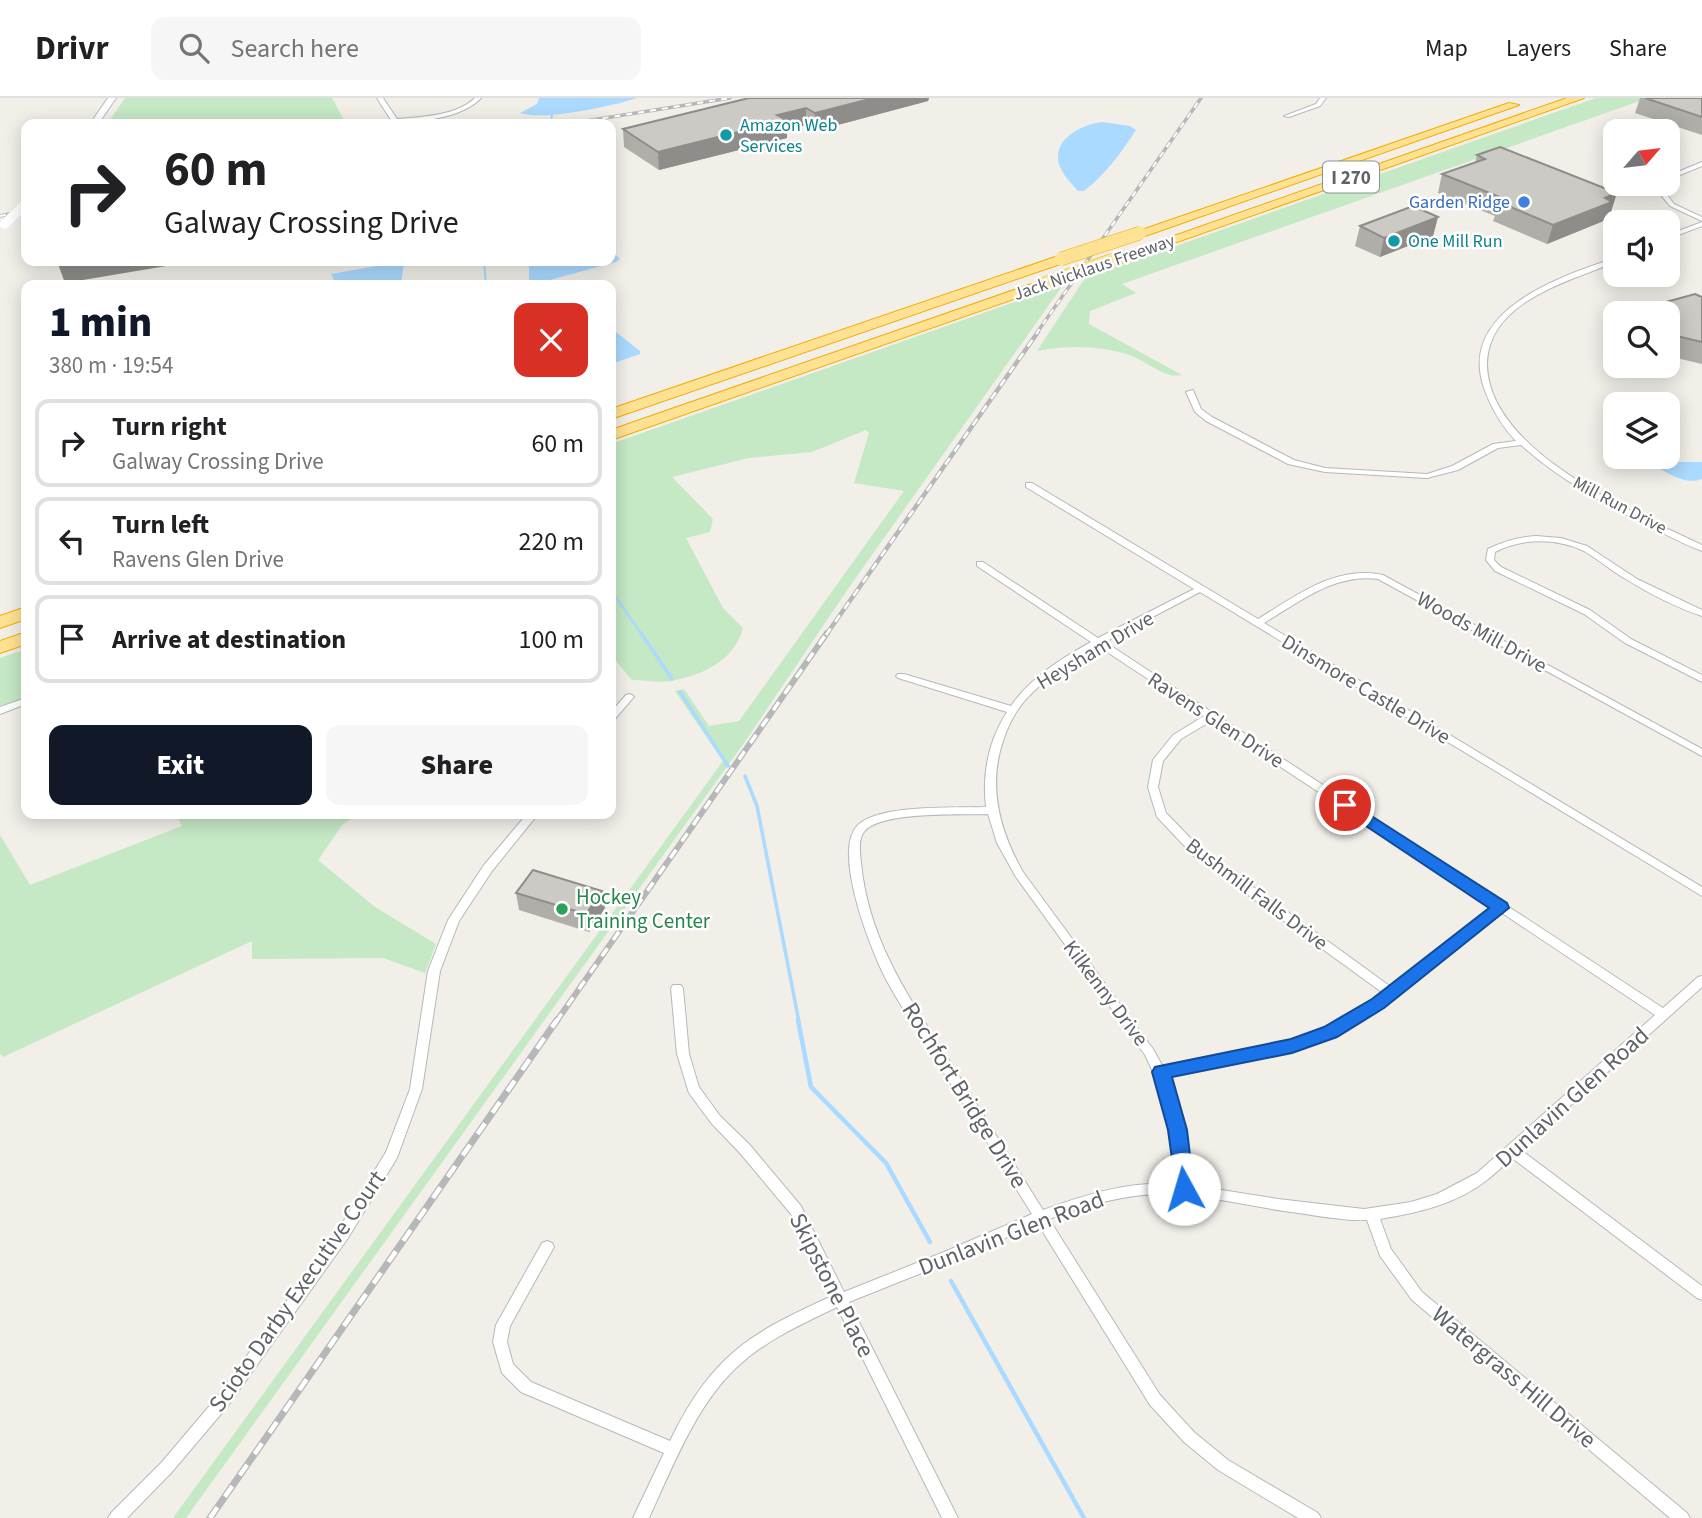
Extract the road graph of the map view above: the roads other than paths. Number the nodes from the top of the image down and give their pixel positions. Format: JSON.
{"nodes":[{"id":1,"x":112,"y":98,"type":"edge"},
{"id":2,"x":380,"y":98,"type":"edge"},
{"id":3,"x":478,"y":98,"type":"edge"},
{"id":4,"x":1323,"y":98,"type":"edge"},
{"id":5,"x":1578,"y":98,"type":"edge"},
{"id":6,"x":1521,"y":103,"type":"dead end"},
{"id":7,"x":1287,"y":116,"type":"dead end"},
{"id":8,"x":97,"y":119,"type":"edge"},
{"id":9,"x":394,"y":119,"type":"edge"},
{"id":10,"x":407,"y":119,"type":"edge"},
{"id":11,"x":1702,"y":164,"type":"edge"},
{"id":12,"x":1680,"y":173,"type":"edge"},
{"id":13,"x":1664,"y":196,"type":"edge"},
{"id":14,"x":21,"y":208,"type":"edge"},
{"id":15,"x":1702,"y":221,"type":"edge"},
{"id":16,"x":3,"y":226,"type":"edge"},
{"id":17,"x":1680,"y":231,"type":"edge"},
{"id":18,"x":1603,"y":265,"type":"edge"},
{"id":19,"x":1190,"y":392,"type":"dead end"},
{"id":20,"x":616,"y":412,"type":"edge"},
{"id":21,"x":616,"y":433,"type":"edge"},
{"id":22,"x":1523,"y":442,"type":"junction"},
{"id":23,"x":1029,"y":485,"type":"dead end"},
{"id":24,"x":1702,"y":548,"type":"edge"},
{"id":25,"x":980,"y":564,"type":"dead end"},
{"id":26,"x":1200,"y":589,"type":"junction"},
{"id":27,"x":1702,"y":613,"type":"edge"},
{"id":28,"x":21,"y":615,"type":"edge"},
{"id":29,"x":0,"y":622,"type":"edge"},
{"id":30,"x":1258,"y":623,"type":"junction"},
{"id":31,"x":21,"y":640,"type":"edge"},
{"id":32,"x":1100,"y":643,"type":"junction"},
{"id":33,"x":0,"y":647,"type":"edge"},
{"id":34,"x":901,"y":676,"type":"dead end"},
{"id":35,"x":1702,"y":679,"type":"edge"},
{"id":36,"x":628,"y":697,"type":"dead end"},
{"id":37,"x":21,"y":703,"type":"edge"},
{"id":38,"x":1012,"y":710,"type":"junction"},
{"id":39,"x":0,"y":711,"type":"edge"},
{"id":40,"x":616,"y":713,"type":"edge"},
{"id":41,"x":1211,"y":716,"type":"junction"},
{"id":42,"x":1702,"y":753,"type":"edge"},
{"id":43,"x":992,"y":810,"type":"junction"},
{"id":44,"x":529,"y":819,"type":"edge"},
{"id":45,"x":1702,"y":892,"type":"edge"},
{"id":46,"x":1501,"y":908,"type":"junction"},
{"id":47,"x":1702,"y":980,"type":"edge"},
{"id":48,"x":677,"y":988,"type":"dead end"},
{"id":49,"x":1391,"y":993,"type":"junction"},
{"id":50,"x":1663,"y":1014,"type":"junction"},
{"id":51,"x":1161,"y":1072,"type":"junction"},
{"id":52,"x":1512,"y":1151,"type":"junction"},
{"id":53,"x":1184,"y":1189,"type":"junction"},
{"id":54,"x":1372,"y":1214,"type":"junction"},
{"id":55,"x":1042,"y":1218,"type":"junction"},
{"id":56,"x":547,"y":1247,"type":"dead end"},
{"id":57,"x":1702,"y":1294,"type":"edge"},
{"id":58,"x":841,"y":1301,"type":"junction"},
{"id":59,"x":674,"y":1450,"type":"junction"},
{"id":60,"x":116,"y":1518,"type":"edge"},
{"id":61,"x":641,"y":1518,"type":"edge"},
{"id":62,"x":950,"y":1518,"type":"edge"},
{"id":63,"x":1313,"y":1518,"type":"edge"},
{"id":64,"x":1682,"y":1518,"type":"edge"}],
"edges":[{"from":1,"to":8,"type":"main road"},
{"from":2,"to":9,"type":"street"},
{"from":3,"to":10,"type":"street"},
{"from":4,"to":7,"type":"street"},
{"from":5,"to":21,"type":"highway","name":"Jack Nicklaus Freeway","number":"I 270","bridge":true},
{"from":6,"to":20,"type":"highway","name":"Jack Nicklaus Freeway","number":"I 270","bridge":true},
{"from":11,"to":12,"type":"street"},
{"from":13,"to":15,"type":"street"},
{"from":14,"to":16,"type":"main road","bridge":true},
{"from":15,"to":17,"type":"street"},
{"from":18,"to":22,"type":"street","name":"Mill Run Drive"},
{"from":19,"to":22,"type":"street"},
{"from":22,"to":24,"type":"street","name":"Mill Run Drive"},
{"from":23,"to":26,"type":"street","name":"Dinsmore Castle Drive"},
{"from":25,"to":32,"type":"street","name":"Ravens Glen Drive"},
{"from":26,"to":30,"type":"street","name":"Dinsmore Castle Drive"},
{"from":26,"to":32,"type":"street","name":"Heysham Drive"},
{"from":27,"to":35,"type":"street"},
{"from":28,"to":29,"type":"highway"},
{"from":30,"to":42,"type":"street","name":"Woods Mill Drive"},
{"from":30,"to":45,"type":"street","name":"Dinsmore Castle Drive"},
{"from":31,"to":33,"type":"highway"},
{"from":32,"to":38,"type":"street","name":"Heysham Drive"},
{"from":32,"to":41,"type":"street","name":"Ravens Glen Drive"},
{"from":34,"to":38,"type":"street"},
{"from":36,"to":40,"type":"street"},
{"from":37,"to":39,"type":"street"},
{"from":38,"to":43,"type":"street","name":"Heysham Drive"},
{"from":41,"to":46,"type":"street","name":"Ravens Glen Drive"},
{"from":41,"to":49,"type":"street","name":"Bushmill Falls Drive"},
{"from":43,"to":51,"type":"street","name":"Kilkenny Drive"},
{"from":43,"to":55,"type":"street","name":"Rochfort Bridge Drive"},
{"from":44,"to":60,"type":"street","name":"Scioto Darby Executive Court"},
{"from":46,"to":49,"type":"street"},
{"from":46,"to":50,"type":"street","name":"Ravens Glen Drive"},
{"from":47,"to":50,"type":"street","name":"Dunlavin Glen Road"},
{"from":48,"to":58,"type":"street","name":"Skipstone Place"},
{"from":49,"to":51,"type":"street"},
{"from":50,"to":52,"type":"street","name":"Dunlavin Glen Road"},
{"from":51,"to":53,"type":"street","name":"Kilkenny Drive"},
{"from":52,"to":54,"type":"street","name":"Dunlavin Glen Road"},
{"from":52,"to":57,"type":"street"},
{"from":53,"to":54,"type":"street","name":"Dunlavin Glen Road"},
{"from":53,"to":55,"type":"street","name":"Dunlavin Glen Road"},
{"from":54,"to":64,"type":"street","name":"Watergrass Hill Drive"},
{"from":55,"to":58,"type":"street","name":"Dunlavin Glen Road"},
{"from":55,"to":63,"type":"street","name":"Rochfort Bridge Drive"},
{"from":56,"to":59,"type":"street"},
{"from":58,"to":59,"type":"street","name":"Dunlavin Glen Road"},
{"from":58,"to":62,"type":"street","name":"Skipstone Place"},
{"from":59,"to":61,"type":"street","name":"Dunlavin Glen Road"}]}
